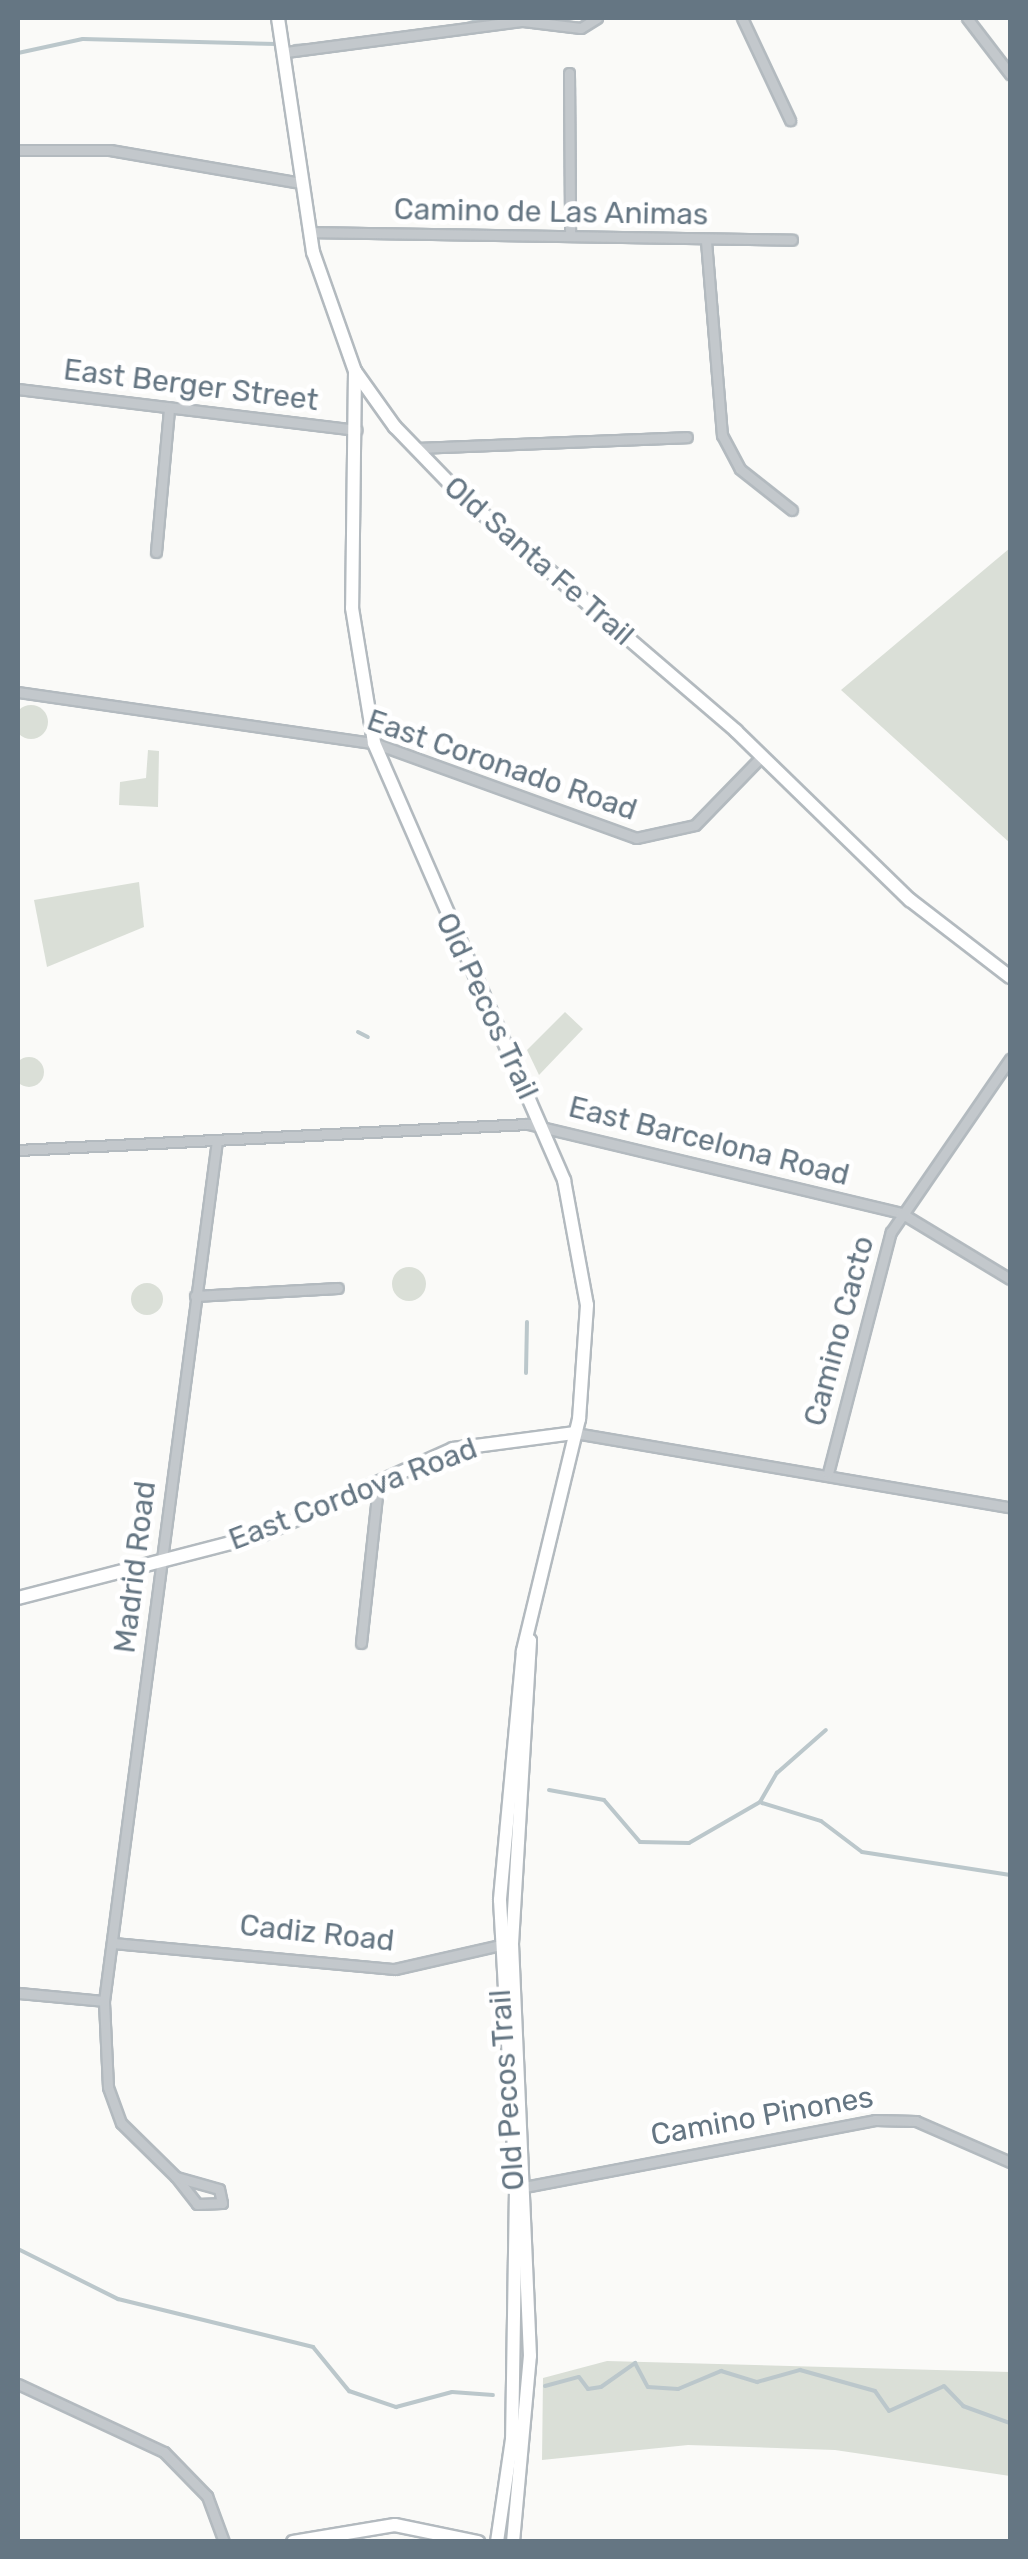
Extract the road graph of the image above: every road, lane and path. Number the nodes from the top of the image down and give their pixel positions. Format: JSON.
{"nodes":[{"id":1,"x":278,"y":18,"type":"edge"},
{"id":2,"x":596,"y":18,"type":"edge"},
{"id":3,"x":742,"y":18,"type":"edge"},
{"id":4,"x":967,"y":18,"type":"edge"},
{"id":5,"x":286,"y":52,"type":"junction"},
{"id":6,"x":570,"y":74,"type":"dead end"},
{"id":7,"x":1010,"y":74,"type":"edge"},
{"id":8,"x":790,"y":120,"type":"dead end"},
{"id":9,"x":18,"y":150,"type":"edge"},
{"id":10,"x":302,"y":183,"type":"junction"},
{"id":11,"x":309,"y":232,"type":"junction"},
{"id":12,"x":570,"y":236,"type":"junction"},
{"id":13,"x":792,"y":240,"type":"dead end"},
{"id":14,"x":706,"y":241,"type":"junction"},
{"id":15,"x":356,"y":371,"type":"junction"},
{"id":16,"x":18,"y":389,"type":"edge"},
{"id":17,"x":168,"y":408,"type":"junction"},
{"id":18,"x":395,"y":427,"type":"junction"},
{"id":19,"x":358,"y":430,"type":"junction"},
{"id":20,"x":686,"y":437,"type":"dead end"},
{"id":21,"x":414,"y":448,"type":"junction"},
{"id":22,"x":792,"y":510,"type":"dead end"},
{"id":23,"x":156,"y":552,"type":"dead end"},
{"id":24,"x":18,"y":692,"type":"edge"},
{"id":25,"x":374,"y":743,"type":"junction"},
{"id":26,"x":762,"y":756,"type":"junction"},
{"id":27,"x":1010,"y":977,"type":"edge"},
{"id":28,"x":1010,"y":1059,"type":"edge"},
{"id":29,"x":542,"y":1126,"type":"junction"},
{"id":30,"x":217,"y":1140,"type":"junction"},
{"id":31,"x":18,"y":1150,"type":"edge"},
{"id":32,"x":901,"y":1213,"type":"junction"},
{"id":33,"x":1010,"y":1279,"type":"edge"},
{"id":34,"x":338,"y":1288,"type":"dead end"},
{"id":35,"x":195,"y":1296,"type":"junction"},
{"id":36,"x":576,"y":1433,"type":"junction"},
{"id":37,"x":828,"y":1473,"type":"junction"},
{"id":38,"x":378,"y":1486,"type":"junction"},
{"id":39,"x":1010,"y":1506,"type":"edge"},
{"id":40,"x":162,"y":1561,"type":"junction"},
{"id":41,"x":18,"y":1598,"type":"edge"},
{"id":42,"x":361,"y":1643,"type":"dead end"},
{"id":43,"x":113,"y":1943,"type":"junction"},
{"id":44,"x":505,"y":1944,"type":"junction"},
{"id":45,"x":18,"y":1993,"type":"edge"},
{"id":46,"x":104,"y":2001,"type":"junction"},
{"id":47,"x":1010,"y":2162,"type":"edge"},
{"id":48,"x":176,"y":2177,"type":"junction"},
{"id":49,"x":522,"y":2186,"type":"junction"},
{"id":50,"x":18,"y":2384,"type":"edge"},
{"id":51,"x":224,"y":2542,"type":"edge"},
{"id":52,"x":292,"y":2542,"type":"edge"},
{"id":53,"x":478,"y":2542,"type":"edge"},
{"id":54,"x":497,"y":2542,"type":"edge"},
{"id":55,"x":513,"y":2542,"type":"edge"}],
"edges":[{"from":1,"to":5,"type":"main road","name":"Old Santa Fe Trail"},
{"from":2,"to":5,"type":"street"},
{"from":3,"to":8,"type":"street"},
{"from":4,"to":7,"type":"street"},
{"from":5,"to":10,"type":"main road","name":"Old Santa Fe Trail"},
{"from":6,"to":12,"type":"street"},
{"from":9,"to":10,"type":"street"},
{"from":10,"to":11,"type":"main road","name":"Old Santa Fe Trail"},
{"from":11,"to":12,"type":"street","name":"Camino de Las Animas"},
{"from":11,"to":15,"type":"main road","name":"Old Santa Fe Trail"},
{"from":12,"to":14,"type":"street","name":"Camino de Las Animas"},
{"from":13,"to":14,"type":"street","name":"Camino de Las Animas"},
{"from":14,"to":22,"type":"street"},
{"from":15,"to":18,"type":"main road","name":"Old Santa Fe Trail"},
{"from":15,"to":19,"type":"main road","name":"Old Pecos Trail"},
{"from":16,"to":17,"type":"street","name":"East Berger Street"},
{"from":17,"to":19,"type":"street","name":"East Berger Street"},
{"from":17,"to":23,"type":"street"},
{"from":18,"to":19,"type":"main road"},
{"from":18,"to":21,"type":"main road","name":"Old Santa Fe Trail"},
{"from":19,"to":25,"type":"main road","name":"Old Pecos Trail"},
{"from":20,"to":21,"type":"street"},
{"from":21,"to":26,"type":"main road","name":"Old Santa Fe Trail"},
{"from":24,"to":25,"type":"street","name":"East Coronado Road"},
{"from":25,"to":26,"type":"street","name":"East Coronado Road"},
{"from":25,"to":29,"type":"main road","name":"Old Pecos Trail"},
{"from":26,"to":27,"type":"main road","name":"Old Santa Fe Trail"},
{"from":28,"to":32,"type":"street","name":"Camino Cacto"},
{"from":29,"to":30,"type":"street","name":"East Barcelona Road"},
{"from":29,"to":32,"type":"street","name":"East Barcelona Road"},
{"from":29,"to":36,"type":"main road","name":"Old Pecos Trail"},
{"from":30,"to":31,"type":"street","name":"East Barcelona Road"},
{"from":30,"to":35,"type":"street","name":"Madrid Road"},
{"from":32,"to":33,"type":"street","name":"East Barcelona Road"},
{"from":32,"to":37,"type":"street","name":"Camino Cacto"},
{"from":34,"to":35,"type":"street"},
{"from":35,"to":40,"type":"street","name":"Madrid Road"},
{"from":36,"to":37,"type":"street"},
{"from":36,"to":38,"type":"main road","name":"East Cordova Road"},
{"from":36,"to":44,"type":"main road","name":"Old Pecos Trail"},
{"from":37,"to":39,"type":"street"},
{"from":38,"to":40,"type":"main road","name":"East Cordova Road"},
{"from":38,"to":42,"type":"street"},
{"from":40,"to":41,"type":"main road","name":"East Cordova Road"},
{"from":40,"to":43,"type":"street","name":"Madrid Road"},
{"from":43,"to":44,"type":"street","name":"Cadiz Road"},
{"from":43,"to":46,"type":"street","name":"Madrid Road"},
{"from":44,"to":49,"type":"main road","name":"Old Pecos Trail"},
{"from":45,"to":46,"type":"street"},
{"from":46,"to":48,"type":"street","name":"Madrid Road"},
{"from":47,"to":49,"type":"street","name":"Camino Pinones"},
{"from":48,"to":48,"type":"street"},
{"from":49,"to":54,"type":"main road","name":"Old Pecos Trail"},
{"from":49,"to":55,"type":"main road","name":"Old Pecos Trail"},
{"from":50,"to":51,"type":"street"},
{"from":52,"to":53,"type":"main road"}]}
